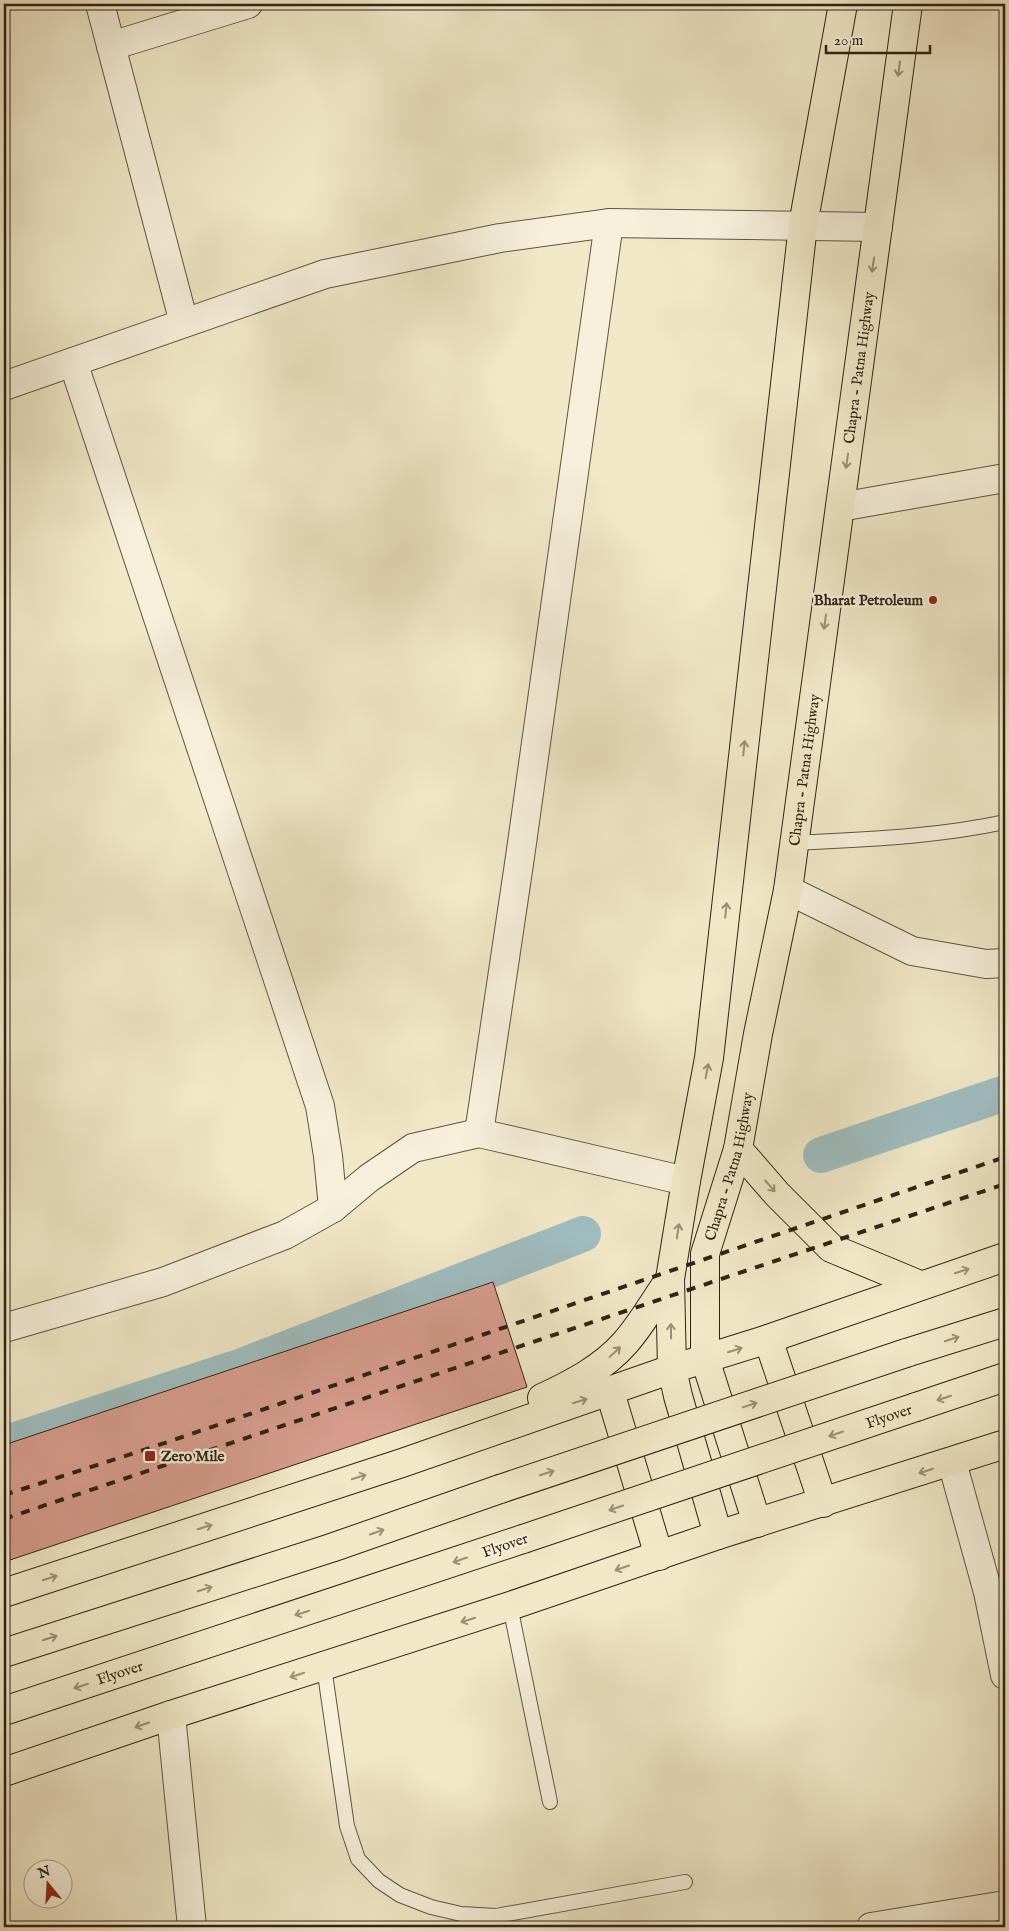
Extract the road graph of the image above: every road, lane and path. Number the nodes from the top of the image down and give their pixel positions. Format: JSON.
{"nodes":[{"id":1,"x":100,"y":4,"type":"edge"},
{"id":2,"x":248,"y":4,"type":"edge"},
{"id":3,"x":842,"y":4,"type":"edge"},
{"id":4,"x":908,"y":4,"type":"edge"},
{"id":5,"x":111,"y":46,"type":"junction"},
{"id":6,"x":609,"y":223,"type":"junction"},
{"id":7,"x":803,"y":225,"type":"junction"},
{"id":8,"x":878,"y":227,"type":"junction"},
{"id":9,"x":184,"y":323,"type":"junction"},
{"id":10,"x":73,"y":362,"type":"junction"},
{"id":11,"x":4,"y":386,"type":"edge"},
{"id":12,"x":1005,"y":478,"type":"edge"},
{"id":13,"x":840,"y":507,"type":"junction"},
{"id":14,"x":1005,"y":822,"type":"edge"},
{"id":15,"x":795,"y":843,"type":"junction"},
{"id":16,"x":788,"y":890,"type":"junction"},
{"id":17,"x":1005,"y":963,"type":"edge"},
{"id":18,"x":479,"y":1133,"type":"junction"},
{"id":19,"x":738,"y":1149,"type":"junction"},
{"id":20,"x":686,"y":1181,"type":"junction"},
{"id":21,"x":333,"y":1208,"type":"junction"},
{"id":22,"x":1005,"y":1256,"type":"edge"},
{"id":23,"x":670,"y":1279,"type":"junction"},
{"id":24,"x":920,"y":1285,"type":"junction"},
{"id":25,"x":1005,"y":1322,"type":"edge"},
{"id":26,"x":4,"y":1328,"type":"edge"},
{"id":27,"x":768,"y":1339,"type":"junction"},
{"id":28,"x":705,"y":1359,"type":"junction"},
{"id":29,"x":672,"y":1369,"type":"junction"},
{"id":30,"x":1005,"y":1377,"type":"edge"},
{"id":31,"x":610,"y":1392,"type":"junction"},
{"id":32,"x":1005,"y":1444,"type":"edge"},
{"id":33,"x":952,"y":1462,"type":"junction"},
{"id":34,"x":402,"y":1463,"type":"junction"},
{"id":35,"x":823,"y":1503,"type":"junction"},
{"id":36,"x":757,"y":1523,"type":"junction"},
{"id":37,"x":718,"y":1535,"type":"junction"},
{"id":38,"x":659,"y":1556,"type":"junction"},
{"id":39,"x":4,"y":1593,"type":"edge"},
{"id":40,"x":510,"y":1606,"type":"junction"},
{"id":41,"x":4,"y":1653,"type":"edge"},
{"id":42,"x":324,"y":1667,"type":"junction"},
{"id":43,"x":1005,"y":1675,"type":"edge"},
{"id":44,"x":4,"y":1711,"type":"edge"},
{"id":45,"x":172,"y":1715,"type":"junction"},
{"id":46,"x":4,"y":1772,"type":"edge"},
{"id":47,"x":550,"y":1802,"type":"dead end"},
{"id":48,"x":685,"y":1882,"type":"dead end"},
{"id":49,"x":1005,"y":1905,"type":"edge"},
{"id":50,"x":192,"y":1927,"type":"edge"},
{"id":51,"x":871,"y":1927,"type":"edge"}],
"edges":[{"from":1,"to":5,"type":"street"},
{"from":2,"to":5,"type":"street"},
{"from":3,"to":7,"type":"highway"},
{"from":4,"to":8,"type":"highway","name":"Chapra - Patna Highway","one_way":true},
{"from":5,"to":9,"type":"street"},
{"from":6,"to":7,"type":"street"},
{"from":6,"to":9,"type":"street"},
{"from":6,"to":18,"type":"street"},
{"from":7,"to":8,"type":"street"},
{"from":20,"to":7,"type":"highway","one_way":true},
{"from":8,"to":13,"type":"highway","name":"Chapra - Patna Highway","one_way":true},
{"from":9,"to":10,"type":"street"},
{"from":10,"to":11,"type":"street"},
{"from":10,"to":21,"type":"street"},
{"from":12,"to":13,"type":"street"},
{"from":13,"to":15,"type":"highway","name":"Chapra - Patna Highway","one_way":true},
{"from":14,"to":15,"type":"lane"},
{"from":15,"to":16,"type":"highway","name":"Chapra - Patna Highway"},
{"from":16,"to":17,"type":"street"},
{"from":16,"to":19,"type":"highway","name":"Chapra - Patna Highway"},
{"from":18,"to":20,"type":"street"},
{"from":18,"to":21,"type":"street"},
{"from":19,"to":24,"type":"highway","one_way":true},
{"from":19,"to":28,"type":"highway","name":"Chapra - Patna Highway"},
{"from":23,"to":20,"type":"highway","one_way":true},
{"from":21,"to":26,"type":"street"},
{"from":24,"to":22,"type":"highway","one_way":true},
{"from":29,"to":23,"type":"highway","one_way":true},
{"from":34,"to":23,"type":"highway","one_way":true},
{"from":24,"to":27,"type":"highway"},
{"from":41,"to":25,"type":"highway","one_way":true,"bridge":true},
{"from":28,"to":27,"type":"highway","one_way":true},
{"from":27,"to":35,"type":"highway"},
{"from":28,"to":29,"type":"highway"},
{"from":28,"to":36,"type":"highway","name":"Chapra - Patna Highway"},
{"from":29,"to":31,"type":"highway"},
{"from":29,"to":37,"type":"highway"},
{"from":30,"to":44,"type":"highway","name":"Flyover","one_way":true,"bridge":true},
{"from":34,"to":31,"type":"highway","one_way":true},
{"from":31,"to":38,"type":"highway"},
{"from":32,"to":33,"type":"highway"},
{"from":33,"to":35,"type":"highway","one_way":true},
{"from":33,"to":43,"type":"street"},
{"from":39,"to":34,"type":"highway","one_way":true},
{"from":35,"to":36,"type":"highway"},
{"from":36,"to":37,"type":"highway"},
{"from":37,"to":38,"type":"highway"},
{"from":38,"to":40,"type":"highway","one_way":true},
{"from":40,"to":42,"type":"highway","one_way":true},
{"from":40,"to":47,"type":"lane"},
{"from":42,"to":45,"type":"highway","one_way":true},
{"from":42,"to":48,"type":"lane"},
{"from":45,"to":46,"type":"highway","one_way":true},
{"from":45,"to":50,"type":"street"},
{"from":49,"to":51,"type":"street"}]}
